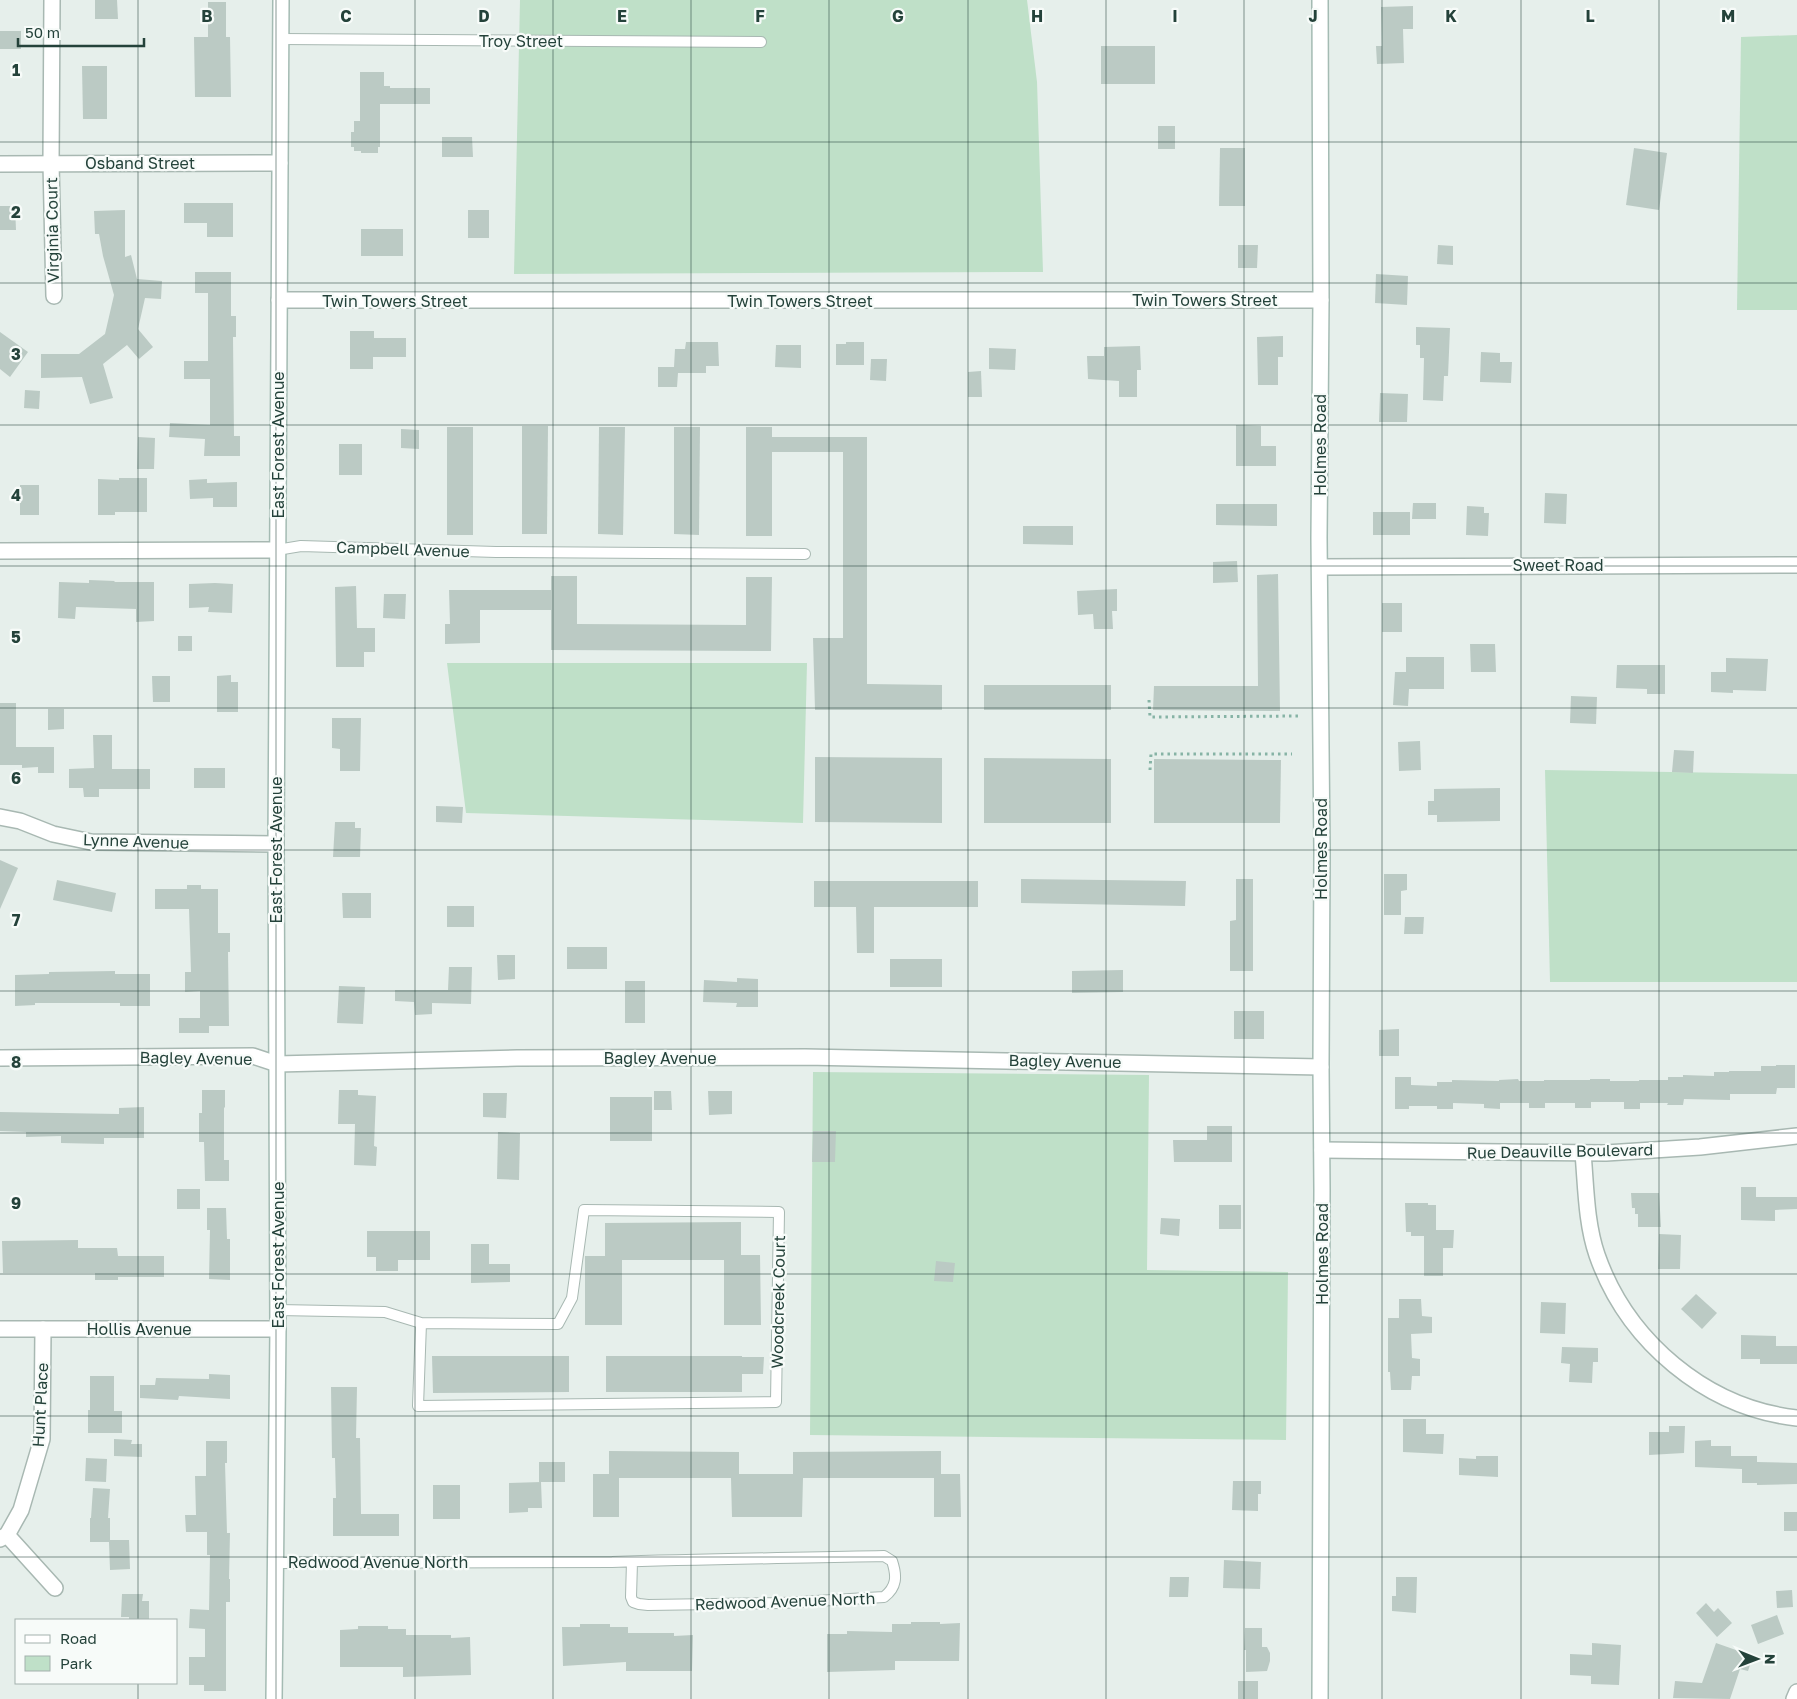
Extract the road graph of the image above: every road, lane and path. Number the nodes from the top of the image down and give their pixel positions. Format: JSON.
{"nodes":[{"id":1,"x":52,"y":0,"type":"edge"},
{"id":2,"x":281,"y":0,"type":"edge"},
{"id":3,"x":1320,"y":0,"type":"edge"},
{"id":4,"x":281,"y":39,"type":"junction"},
{"id":5,"x":761,"y":42,"type":"dead end"},
{"id":6,"x":280,"y":163,"type":"junction"},
{"id":7,"x":0,"y":164,"type":"edge"},
{"id":8,"x":51,"y":164,"type":"junction"},
{"id":9,"x":54,"y":296,"type":"dead end"},
{"id":10,"x":279,"y":300,"type":"junction"},
{"id":11,"x":1321,"y":300,"type":"junction"},
{"id":12,"x":277,"y":550,"type":"junction"},
{"id":13,"x":0,"y":551,"type":"edge"},
{"id":14,"x":806,"y":554,"type":"dead end"},
{"id":15,"x":1797,"y":565,"type":"edge"},
{"id":16,"x":1320,"y":567,"type":"junction"},
{"id":17,"x":1149,"y":700,"type":"dead end"},
{"id":18,"x":1301,"y":716,"type":"dead end"},
{"id":19,"x":1292,"y":754,"type":"dead end"},
{"id":20,"x":1150,"y":770,"type":"dead end"},
{"id":21,"x":0,"y":817,"type":"edge"},
{"id":22,"x":276,"y":844,"type":"junction"},
{"id":23,"x":0,"y":1058,"type":"edge"},
{"id":24,"x":277,"y":1064,"type":"junction"},
{"id":25,"x":1321,"y":1067,"type":"junction"},
{"id":26,"x":1797,"y":1136,"type":"edge"},
{"id":27,"x":1322,"y":1150,"type":"junction"},
{"id":28,"x":1583,"y":1153,"type":"junction"},
{"id":29,"x":278,"y":1310,"type":"junction"},
{"id":30,"x":422,"y":1323,"type":"junction"},
{"id":31,"x":0,"y":1329,"type":"edge"},
{"id":32,"x":44,"y":1329,"type":"junction"},
{"id":33,"x":278,"y":1329,"type":"junction"},
{"id":34,"x":1797,"y":1418,"type":"edge"},
{"id":35,"x":4,"y":1537,"type":"edge"},
{"id":36,"x":632,"y":1562,"type":"junction"},
{"id":37,"x":275,"y":1563,"type":"junction"},
{"id":38,"x":55,"y":1588,"type":"dead end"},
{"id":39,"x":1797,"y":1692,"type":"edge"},
{"id":40,"x":274,"y":1699,"type":"edge"},
{"id":41,"x":1320,"y":1699,"type":"edge"},
{"id":42,"x":1794,"y":1699,"type":"edge"}],
"edges":[{"from":1,"to":8,"type":"street","name":"Virginia Court"},
{"from":2,"to":4,"type":"street","name":"East Forest Avenue"},
{"from":3,"to":11,"type":"street","name":"Holmes Road"},
{"from":4,"to":5,"type":"lane","name":"Troy Street"},
{"from":4,"to":6,"type":"street","name":"East Forest Avenue"},
{"from":6,"to":8,"type":"street","name":"Osband Street"},
{"from":6,"to":10,"type":"street","name":"East Forest Avenue"},
{"from":7,"to":8,"type":"street","name":"Osband Street"},
{"from":8,"to":9,"type":"street","name":"Virginia Court"},
{"from":10,"to":11,"type":"street","name":"Twin Towers Street"},
{"from":10,"to":12,"type":"street","name":"East Forest Avenue"},
{"from":11,"to":16,"type":"street","name":"Holmes Road"},
{"from":12,"to":13,"type":"street","name":"Campbell Avenue"},
{"from":12,"to":14,"type":"lane","name":"Campbell Avenue"},
{"from":12,"to":22,"type":"street","name":"East Forest Avenue"},
{"from":15,"to":16,"type":"street","name":"Sweet Road"},
{"from":16,"to":25,"type":"street","name":"Holmes Road"},
{"from":17,"to":18,"type":"path"},
{"from":19,"to":20,"type":"path"},
{"from":21,"to":22,"type":"street","name":"Lynne Avenue"},
{"from":22,"to":24,"type":"street","name":"East Forest Avenue"},
{"from":23,"to":24,"type":"street","name":"Bagley Avenue"},
{"from":24,"to":25,"type":"street","name":"Bagley Avenue"},
{"from":24,"to":29,"type":"street","name":"East Forest Avenue"},
{"from":25,"to":27,"type":"street","name":"Holmes Road"},
{"from":26,"to":28,"type":"street","name":"Rue Deauville Boulevard"},
{"from":27,"to":28,"type":"street","name":"Rue Deauville Boulevard"},
{"from":27,"to":41,"type":"street","name":"Holmes Road"},
{"from":28,"to":34,"type":"street"},
{"from":29,"to":30,"type":"lane","name":"Woodcreek Court"},
{"from":29,"to":33,"type":"street","name":"East Forest Avenue"},
{"from":30,"to":30,"type":"lane","name":"Woodcreek Court"},
{"from":31,"to":32,"type":"street","name":"Hollis Avenue"},
{"from":32,"to":33,"type":"street","name":"Hollis Avenue"},
{"from":32,"to":35,"type":"street","name":"Hunt Place"},
{"from":33,"to":37,"type":"street","name":"East Forest Avenue"},
{"from":35,"to":38,"type":"street","name":"Hunt Place"},
{"from":36,"to":36,"type":"lane","name":"Redwood Avenue North"},
{"from":36,"to":37,"type":"lane","name":"Redwood Avenue North"},
{"from":37,"to":40,"type":"street","name":"East Forest Avenue"},
{"from":39,"to":42,"type":"street"}]}
